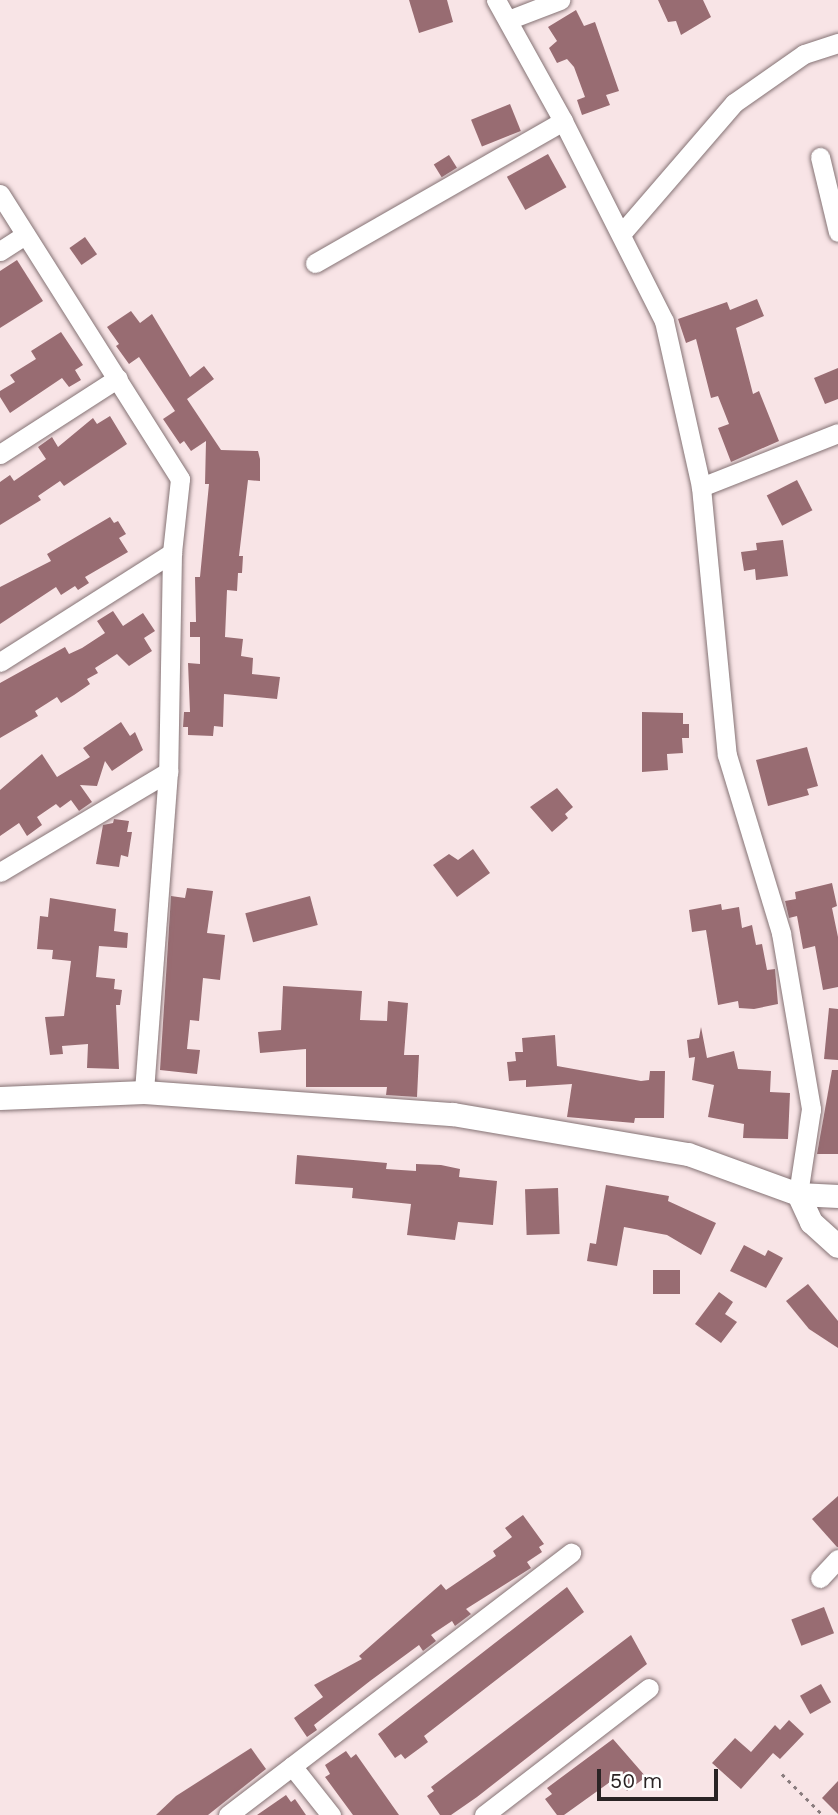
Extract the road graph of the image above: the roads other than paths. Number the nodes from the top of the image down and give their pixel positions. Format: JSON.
{"nodes":[{"id":1,"x":496,"y":0,"type":"edge"},
{"id":2,"x":560,"y":0,"type":"edge"},
{"id":3,"x":508,"y":20,"type":"junction"},
{"id":4,"x":838,"y":43,"type":"edge"},
{"id":5,"x":564,"y":121,"type":"junction"},
{"id":6,"x":820,"y":157,"type":"dead end"},
{"id":7,"x":0,"y":194,"type":"edge"},
{"id":8,"x":838,"y":232,"type":"edge"},
{"id":9,"x":621,"y":234,"type":"junction"},
{"id":10,"x":25,"y":235,"type":"junction"},
{"id":11,"x":0,"y":251,"type":"edge"},
{"id":12,"x":315,"y":263,"type":"dead end"},
{"id":13,"x":118,"y":378,"type":"junction"},
{"id":14,"x":838,"y":433,"type":"edge"},
{"id":15,"x":0,"y":454,"type":"edge"},
{"id":16,"x":701,"y":487,"type":"junction"},
{"id":17,"x":172,"y":553,"type":"junction"},
{"id":18,"x":0,"y":662,"type":"edge"},
{"id":19,"x":168,"y":772,"type":"junction"},
{"id":20,"x":0,"y":872,"type":"edge"},
{"id":21,"x":144,"y":1092,"type":"junction"},
{"id":22,"x":0,"y":1098,"type":"edge"},
{"id":23,"x":798,"y":1194,"type":"junction"},
{"id":24,"x":838,"y":1196,"type":"edge"},
{"id":25,"x":838,"y":1246,"type":"edge"},
{"id":26,"x":571,"y":1553,"type":"dead end"},
{"id":27,"x":838,"y":1559,"type":"edge"},
{"id":28,"x":820,"y":1578,"type":"dead end"},
{"id":29,"x":649,"y":1688,"type":"dead end"},
{"id":30,"x":292,"y":1766,"type":"junction"},
{"id":31,"x":228,"y":1815,"type":"edge"},
{"id":32,"x":331,"y":1815,"type":"edge"},
{"id":33,"x":484,"y":1815,"type":"edge"}],
"edges":[{"from":1,"to":3,"type":"street"},
{"from":2,"to":3,"type":"street"},
{"from":3,"to":5,"type":"street"},
{"from":4,"to":9,"type":"street"},
{"from":5,"to":9,"type":"street"},
{"from":5,"to":12,"type":"street"},
{"from":6,"to":8,"type":"street"},
{"from":7,"to":10,"type":"street"},
{"from":9,"to":16,"type":"street"},
{"from":10,"to":11,"type":"street"},
{"from":10,"to":13,"type":"street"},
{"from":13,"to":15,"type":"street"},
{"from":13,"to":17,"type":"street"},
{"from":14,"to":16,"type":"street"},
{"from":16,"to":23,"type":"street"},
{"from":17,"to":18,"type":"street"},
{"from":17,"to":19,"type":"street"},
{"from":19,"to":20,"type":"street"},
{"from":19,"to":21,"type":"street"},
{"from":21,"to":22,"type":"street"},
{"from":21,"to":23,"type":"street"},
{"from":23,"to":24,"type":"street"},
{"from":23,"to":25,"type":"street"},
{"from":26,"to":30,"type":"street"},
{"from":27,"to":28,"type":"street"},
{"from":29,"to":33,"type":"street"},
{"from":30,"to":31,"type":"street"},
{"from":30,"to":32,"type":"street"}]}
